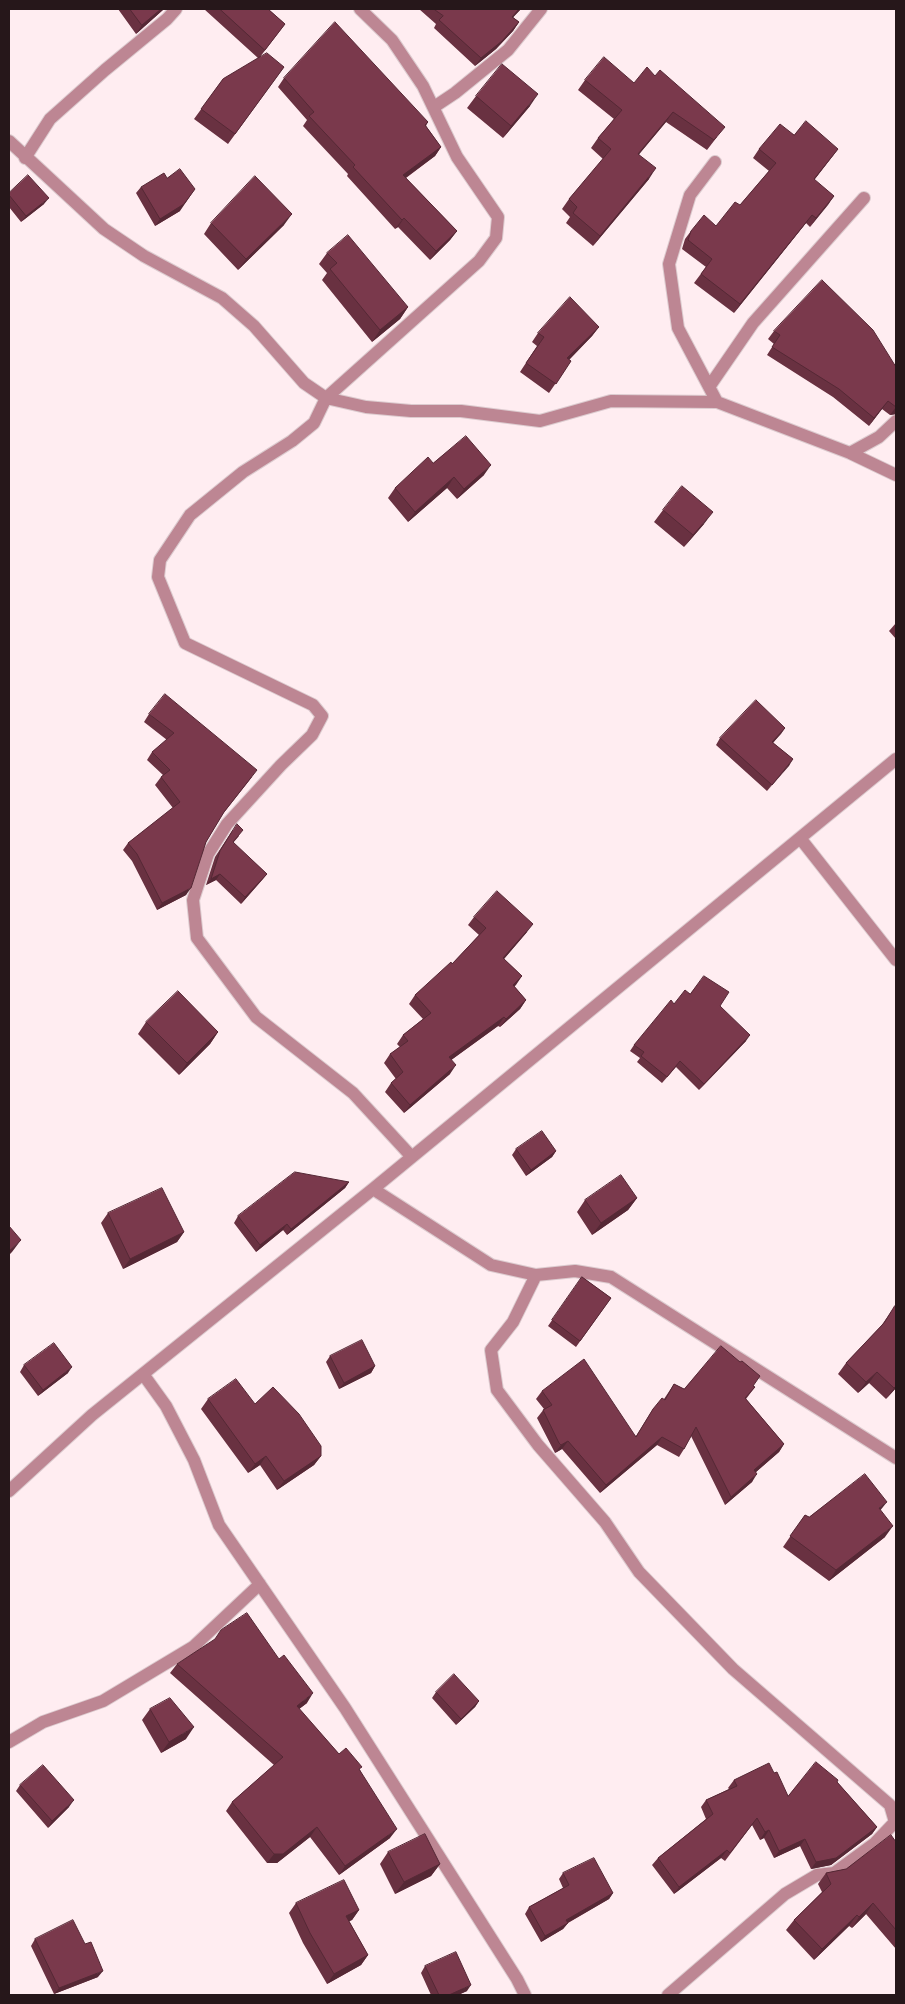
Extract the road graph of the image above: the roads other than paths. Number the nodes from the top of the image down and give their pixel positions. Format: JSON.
{"nodes":[{"id":1,"x":176,"y":9,"type":"edge"},
{"id":2,"x":360,"y":9,"type":"edge"},
{"id":3,"x":540,"y":9,"type":"edge"},
{"id":4,"x":434,"y":108,"type":"junction"},
{"id":5,"x":9,"y":141,"type":"edge"},
{"id":6,"x":25,"y":158,"type":"junction"},
{"id":7,"x":714,"y":162,"type":"dead end"},
{"id":8,"x":864,"y":198,"type":"dead end"},
{"id":9,"x":709,"y":387,"type":"junction"},
{"id":10,"x":326,"y":398,"type":"junction"},
{"id":11,"x":717,"y":402,"type":"junction"},
{"id":12,"x":896,"y":421,"type":"edge"},
{"id":13,"x":850,"y":453,"type":"junction"},
{"id":14,"x":896,"y":475,"type":"edge"},
{"id":15,"x":896,"y":759,"type":"edge"},
{"id":16,"x":800,"y":838,"type":"junction"},
{"id":17,"x":896,"y":960,"type":"edge"},
{"id":18,"x":411,"y":1156,"type":"junction"},
{"id":19,"x":373,"y":1189,"type":"junction"},
{"id":20,"x":536,"y":1275,"type":"junction"},
{"id":21,"x":143,"y":1374,"type":"junction"},
{"id":22,"x":896,"y":1458,"type":"edge"},
{"id":23,"x":9,"y":1491,"type":"edge"},
{"id":24,"x":260,"y":1584,"type":"junction"},
{"id":25,"x":9,"y":1742,"type":"edge"},
{"id":26,"x":524,"y":1995,"type":"edge"},
{"id":27,"x":668,"y":1995,"type":"edge"}],
"edges":[{"from":1,"to":6,"type":"street"},
{"from":2,"to":4,"type":"street"},
{"from":3,"to":4,"type":"street"},
{"from":4,"to":10,"type":"street"},
{"from":5,"to":6,"type":"street"},
{"from":6,"to":10,"type":"street"},
{"from":7,"to":9,"type":"street"},
{"from":8,"to":9,"type":"street"},
{"from":9,"to":11,"type":"street"},
{"from":10,"to":11,"type":"street"},
{"from":10,"to":18,"type":"street"},
{"from":11,"to":13,"type":"street"},
{"from":12,"to":13,"type":"street"},
{"from":13,"to":14,"type":"street"},
{"from":15,"to":16,"type":"street"},
{"from":16,"to":17,"type":"street"},
{"from":16,"to":18,"type":"street"},
{"from":18,"to":19,"type":"street"},
{"from":19,"to":20,"type":"street"},
{"from":19,"to":21,"type":"street"},
{"from":20,"to":22,"type":"street"},
{"from":20,"to":27,"type":"street"},
{"from":21,"to":23,"type":"street"},
{"from":21,"to":24,"type":"street"},
{"from":24,"to":25,"type":"street"},
{"from":24,"to":26,"type":"street"}]}
